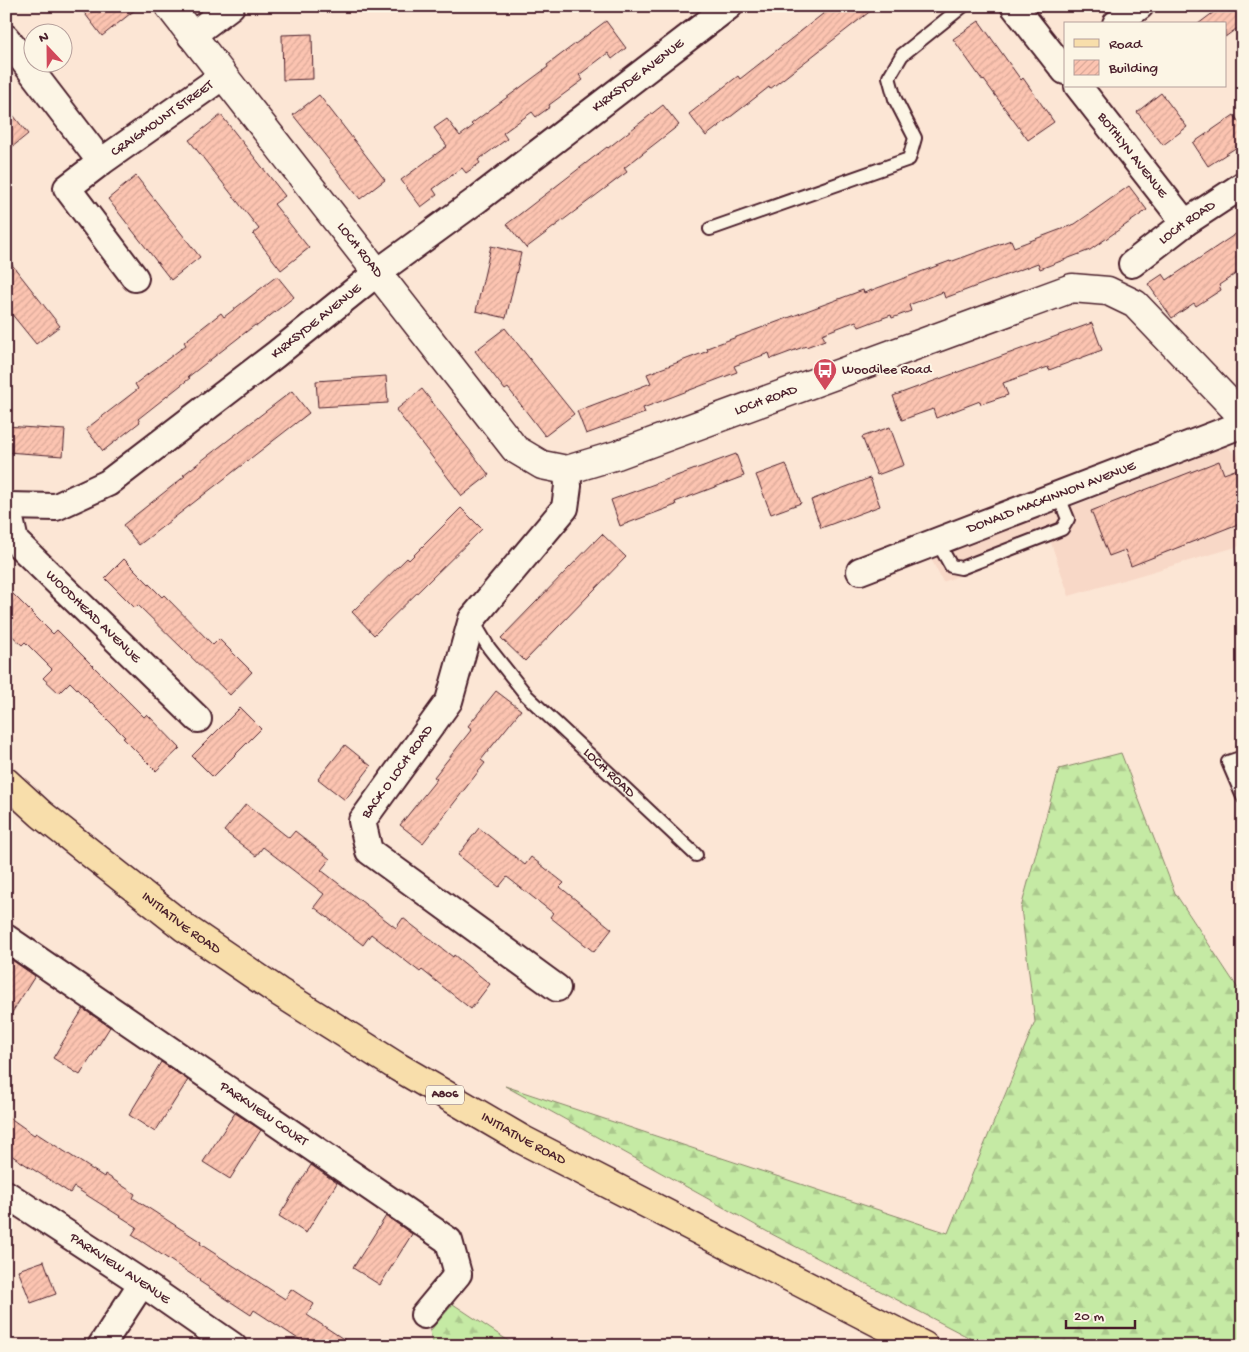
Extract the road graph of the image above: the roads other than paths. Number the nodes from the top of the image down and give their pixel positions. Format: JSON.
{"nodes":[{"id":1,"x":169,"y":6,"type":"edge"},
{"id":2,"x":231,"y":6,"type":"edge"},
{"id":3,"x":729,"y":6,"type":"edge"},
{"id":4,"x":963,"y":6,"type":"edge"},
{"id":5,"x":1014,"y":6,"type":"edge"},
{"id":6,"x":1140,"y":6,"type":"edge"},
{"id":7,"x":1119,"y":22,"type":"edge"},
{"id":8,"x":191,"y":36,"type":"junction"},
{"id":9,"x":6,"y":38,"type":"edge"},
{"id":10,"x":1064,"y":65,"type":"edge"},
{"id":11,"x":223,"y":76,"type":"junction"},
{"id":12,"x":1080,"y":88,"type":"edge"},
{"id":13,"x":101,"y":162,"type":"junction"},
{"id":14,"x":1243,"y":186,"type":"edge"},
{"id":15,"x":1185,"y":223,"type":"junction"},
{"id":16,"x":710,"y":229,"type":"dead end"},
{"id":17,"x":1132,"y":264,"type":"dead end"},
{"id":18,"x":378,"y":272,"type":"junction"},
{"id":19,"x":135,"y":278,"type":"dead end"},
{"id":20,"x":1243,"y":417,"type":"edge"},
{"id":21,"x":1243,"y":424,"type":"edge"},
{"id":22,"x":567,"y":470,"type":"junction"},
{"id":23,"x":7,"y":505,"type":"edge"},
{"id":24,"x":860,"y":571,"type":"dead end"},
{"id":25,"x":472,"y":619,"type":"junction"},
{"id":26,"x":198,"y":719,"type":"dead end"},
{"id":27,"x":1243,"y":757,"type":"edge"},
{"id":28,"x":6,"y":782,"type":"edge"},
{"id":29,"x":1243,"y":797,"type":"edge"},
{"id":30,"x":696,"y":855,"type":"dead end"},
{"id":31,"x":6,"y":938,"type":"edge"},
{"id":32,"x":557,"y":988,"type":"dead end"},
{"id":33,"x":6,"y":1194,"type":"edge"},
{"id":34,"x":142,"y":1283,"type":"junction"},
{"id":35,"x":424,"y":1315,"type":"dead end"},
{"id":36,"x":100,"y":1346,"type":"edge"},
{"id":37,"x":234,"y":1346,"type":"edge"},
{"id":38,"x":924,"y":1346,"type":"edge"}],
"edges":[{"from":1,"to":8,"type":"street","name":"LOCH ROAD"},
{"from":2,"to":8,"type":"street"},
{"from":3,"to":18,"type":"street","name":"KIRKSYDE AVENUE"},
{"from":4,"to":16,"type":"lane"},
{"from":5,"to":10,"type":"street"},
{"from":6,"to":7,"type":"street"},
{"from":8,"to":11,"type":"street","name":"LOCH ROAD"},
{"from":9,"to":13,"type":"street"},
{"from":11,"to":13,"type":"street","name":"CRAIGMOUNT STREET"},
{"from":11,"to":18,"type":"street","name":"LOCH ROAD"},
{"from":12,"to":15,"type":"street","name":"BOTHLYN AVENUE"},
{"from":13,"to":19,"type":"street","name":"CRAIGMOUNT STREET"},
{"from":14,"to":15,"type":"street","name":"LOCH ROAD"},
{"from":15,"to":17,"type":"street","name":"LOCH ROAD"},
{"from":18,"to":22,"type":"street","name":"LOCH ROAD"},
{"from":18,"to":23,"type":"street","name":"KIRKSYDE AVENUE"},
{"from":20,"to":22,"type":"street","name":"LOCH ROAD"},
{"from":21,"to":24,"type":"street","name":"DONALD MACKINNON AVENUE"},
{"from":22,"to":25,"type":"street"},
{"from":23,"to":26,"type":"street","name":"WOODHEAD AVENUE"},
{"from":25,"to":30,"type":"lane","name":"LOCH ROAD"},
{"from":25,"to":32,"type":"street","name":"BACK O LOCH ROAD"},
{"from":27,"to":29,"type":"lane"},
{"from":28,"to":38,"type":"main road","name":"INITIATIVE ROAD","number":"A806"},
{"from":31,"to":35,"type":"street","name":"PARKVIEW COURT"},
{"from":33,"to":34,"type":"street","name":"PARKVIEW AVENUE"},
{"from":34,"to":36,"type":"street"},
{"from":34,"to":37,"type":"street","name":"PARKVIEW AVENUE"}]}
